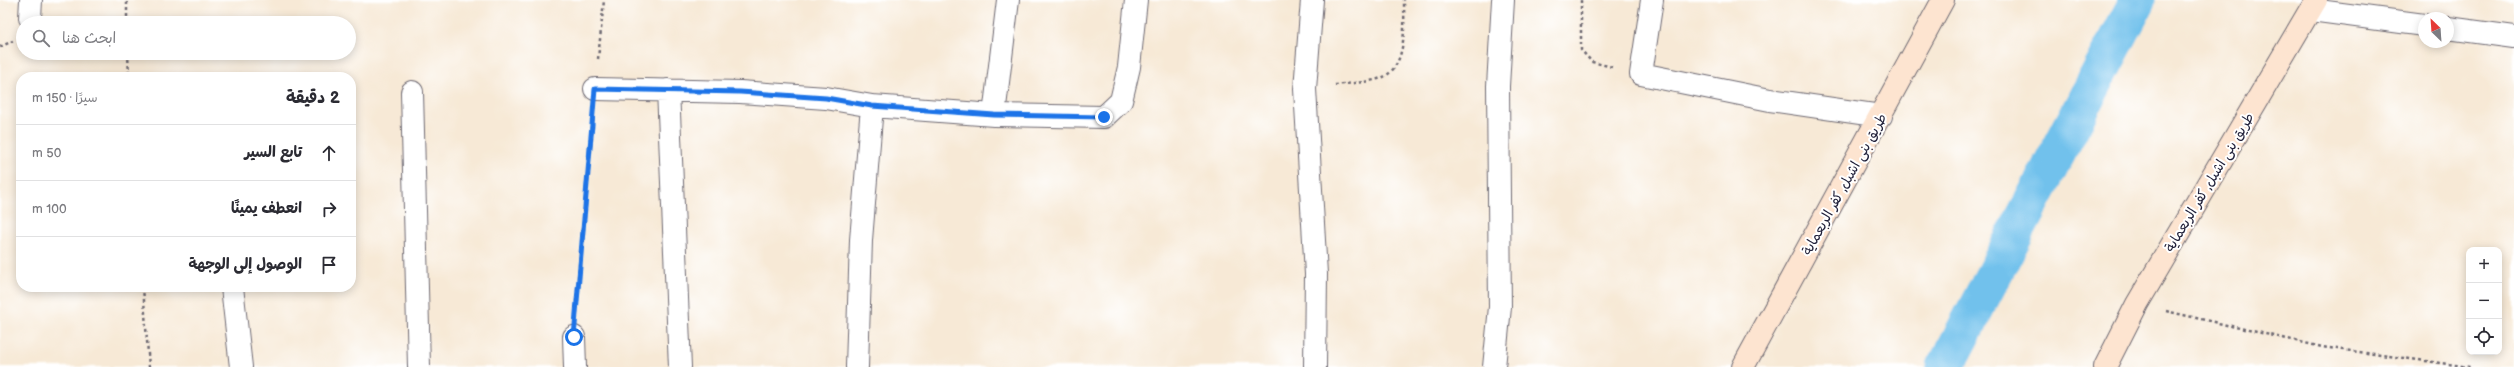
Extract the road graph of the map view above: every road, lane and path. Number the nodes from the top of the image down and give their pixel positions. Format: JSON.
{"nodes":[{"id":1,"x":127,"y":0,"type":"edge"},
{"id":2,"x":604,"y":0,"type":"edge"},
{"id":3,"x":1008,"y":0,"type":"edge"},
{"id":4,"x":1136,"y":0,"type":"edge"},
{"id":5,"x":1312,"y":0,"type":"edge"},
{"id":6,"x":1404,"y":0,"type":"edge"},
{"id":7,"x":1502,"y":0,"type":"edge"},
{"id":8,"x":1581,"y":0,"type":"edge"},
{"id":9,"x":1652,"y":0,"type":"edge"},
{"id":10,"x":1943,"y":0,"type":"edge"},
{"id":11,"x":2314,"y":5,"type":"edge"},
{"id":12,"x":127,"y":16,"type":"edge"},
{"id":13,"x":2418,"y":24,"type":"edge"},
{"id":14,"x":2454,"y":29,"type":"edge"},
{"id":15,"x":2514,"y":37,"type":"edge"},
{"id":16,"x":128,"y":60,"type":"edge"},
{"id":17,"x":129,"y":72,"type":"edge"},
{"id":18,"x":1641,"y":74,"type":"junction"},
{"id":19,"x":595,"y":89,"type":"junction"},
{"id":20,"x":1305,"y":89,"type":"junction"},
{"id":21,"x":668,"y":90,"type":"junction"},
{"id":22,"x":412,"y":92,"type":"dead end"},
{"id":23,"x":872,"y":106,"type":"junction"},
{"id":24,"x":994,"y":115,"type":"junction"},
{"id":25,"x":1882,"y":116,"type":"junction"},
{"id":26,"x":143,"y":292,"type":"edge"},
{"id":27,"x":233,"y":292,"type":"edge"},
{"id":28,"x":2137,"y":304,"type":"junction"},
{"id":29,"x":574,"y":337,"type":"joint"},
{"id":30,"x":149,"y":367,"type":"edge"},
{"id":31,"x":241,"y":367,"type":"edge"},
{"id":32,"x":419,"y":367,"type":"edge"},
{"id":33,"x":575,"y":367,"type":"edge"},
{"id":34,"x":680,"y":367,"type":"edge"},
{"id":35,"x":857,"y":367,"type":"edge"},
{"id":36,"x":1314,"y":367,"type":"edge"},
{"id":37,"x":1494,"y":367,"type":"edge"},
{"id":38,"x":1743,"y":367,"type":"edge"},
{"id":39,"x":2105,"y":367,"type":"edge"},
{"id":40,"x":2470,"y":367,"type":"edge"}],
"edges":[{"from":1,"to":12,"type":"path"},
{"from":2,"to":19,"type":"path"},
{"from":3,"to":24,"type":"street"},
{"from":4,"to":24,"type":"street"},
{"from":5,"to":20,"type":"street"},
{"from":6,"to":20,"type":"path"},
{"from":7,"to":37,"type":"street"},
{"from":8,"to":18,"type":"path"},
{"from":9,"to":18,"type":"street"},
{"from":10,"to":25,"type":"street","name":"طريق بنى اشبل, كفر الربعماية"},
{"from":11,"to":13,"type":"street"},
{"from":11,"to":28,"type":"street","name":"طريق بنى اشبل, كفر الربعماية"},
{"from":14,"to":15,"type":"street"},
{"from":16,"to":17,"type":"path"},
{"from":18,"to":25,"type":"street"},
{"from":19,"to":21,"type":"street"},
{"from":19,"to":29,"type":"path"},
{"from":20,"to":36,"type":"street"},
{"from":21,"to":23,"type":"street"},
{"from":21,"to":34,"type":"street"},
{"from":22,"to":32,"type":"street"},
{"from":23,"to":24,"type":"street"},
{"from":23,"to":35,"type":"street"},
{"from":25,"to":38,"type":"street","name":"طريق بنى اشبل, كفر الربعماية"},
{"from":26,"to":30,"type":"path"},
{"from":27,"to":31,"type":"street"},
{"from":28,"to":39,"type":"street","name":"طريق بنى اشبل, كفر الربعماية"},
{"from":28,"to":40,"type":"path"},
{"from":29,"to":33,"type":"street"}]}
